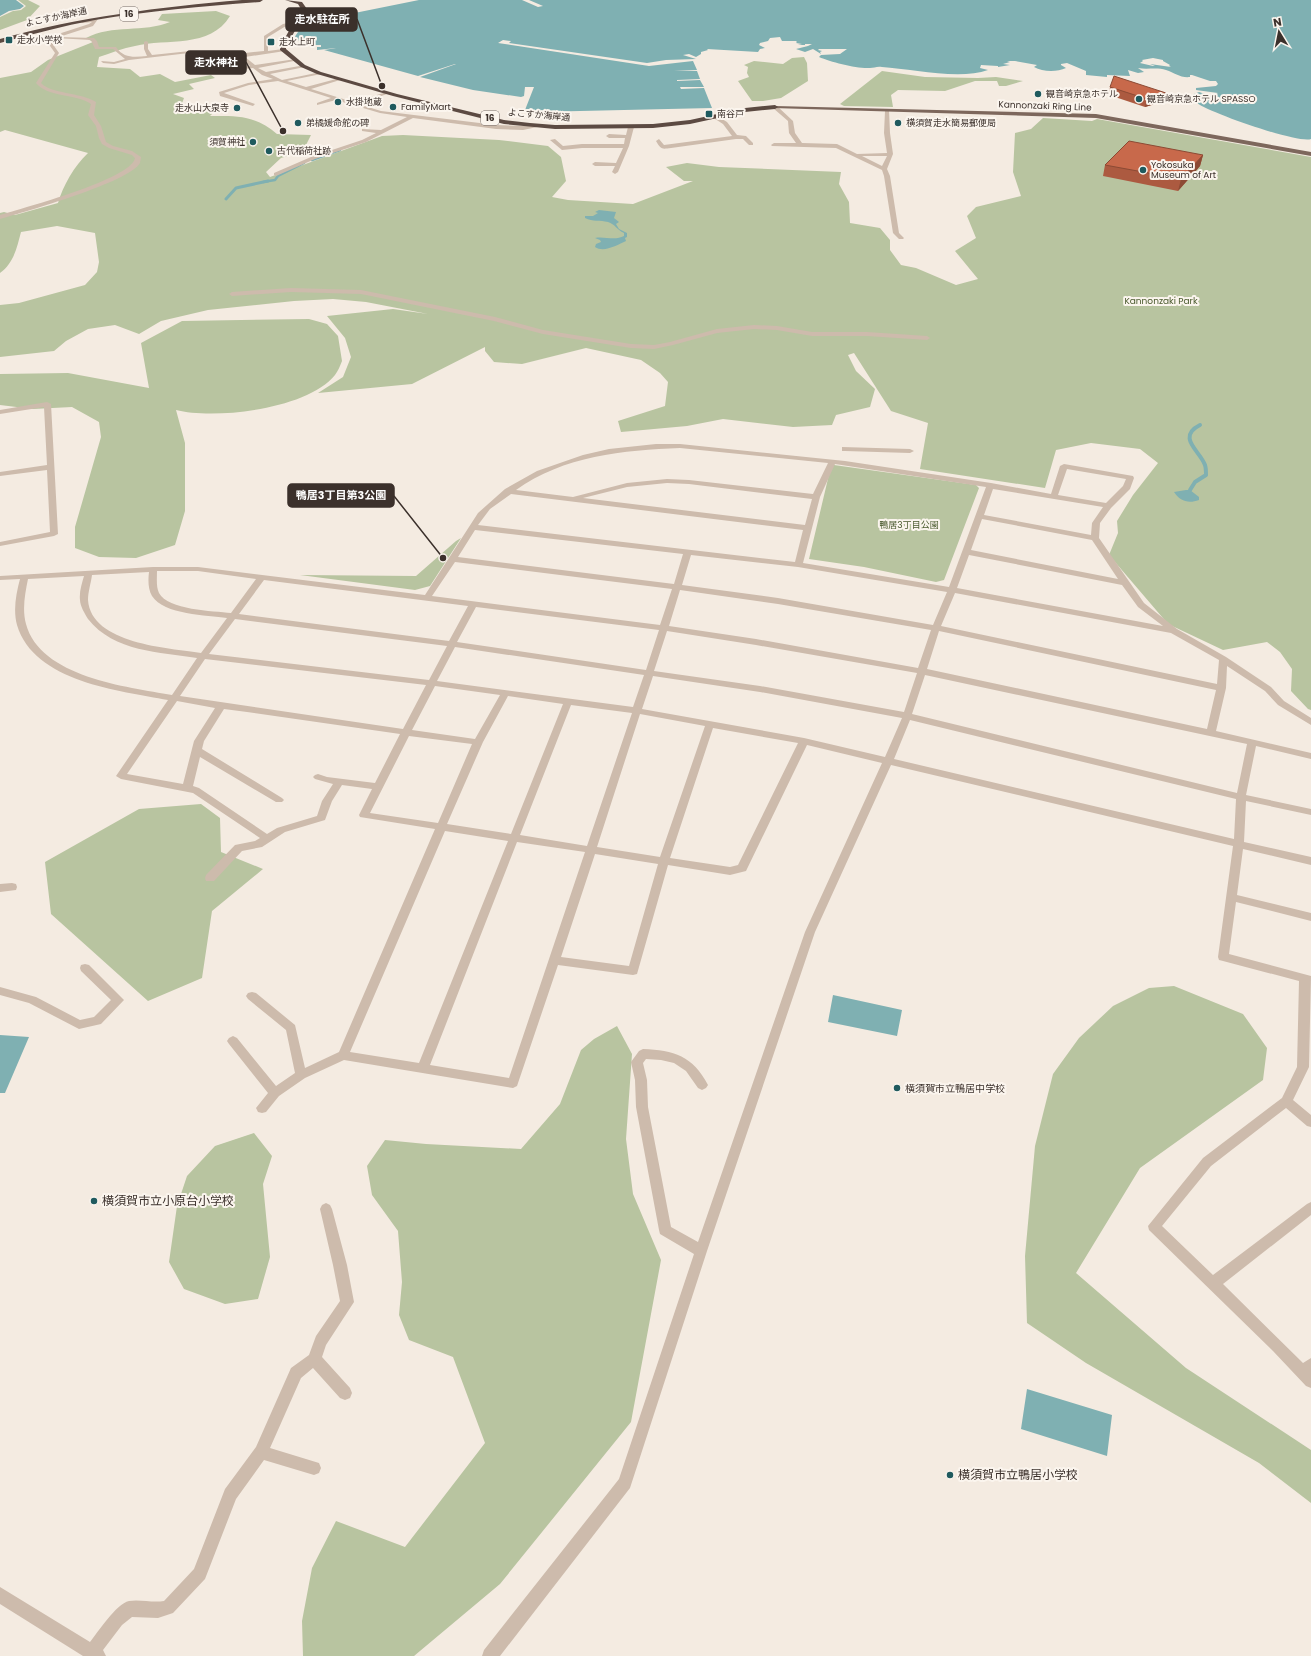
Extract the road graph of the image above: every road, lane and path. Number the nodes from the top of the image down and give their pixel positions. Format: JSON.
{"nodes":[{"id":1,"x":260,"y":0,"type":"edge"},
{"id":2,"x":288,"y":0,"type":"edge"},
{"id":3,"x":297,"y":22,"type":"junction"},
{"id":4,"x":37,"y":30,"type":"junction"},
{"id":5,"x":95,"y":34,"type":"dead end"},
{"id":6,"x":51,"y":38,"type":"junction"},
{"id":7,"x":0,"y":41,"type":"edge"},
{"id":8,"x":78,"y":42,"type":"junction"},
{"id":9,"x":146,"y":42,"type":"dead end"},
{"id":10,"x":53,"y":46,"type":"junction"},
{"id":11,"x":188,"y":46,"type":"dead end"},
{"id":12,"x":283,"y":50,"type":"junction"},
{"id":13,"x":167,"y":52,"type":"junction"},
{"id":14,"x":190,"y":52,"type":"junction"},
{"id":15,"x":266,"y":52,"type":"junction"},
{"id":16,"x":150,"y":56,"type":"junction"},
{"id":17,"x":241,"y":56,"type":"junction"},
{"id":18,"x":129,"y":59,"type":"junction"},
{"id":19,"x":171,"y":59,"type":"dead end"},
{"id":20,"x":294,"y":60,"type":"junction"},
{"id":21,"x":120,"y":61,"type":"junction"},
{"id":22,"x":103,"y":62,"type":"dead end"},
{"id":23,"x":131,"y":65,"type":"dead end"},
{"id":24,"x":302,"y":66,"type":"junction"},
{"id":25,"x":253,"y":67,"type":"junction"},
{"id":26,"x":205,"y":72,"type":"dead end"},
{"id":27,"x":319,"y":73,"type":"junction"},
{"id":28,"x":264,"y":74,"type":"junction"},
{"id":29,"x":338,"y":79,"type":"junction"},
{"id":30,"x":280,"y":80,"type":"junction"},
{"id":31,"x":305,"y":89,"type":"junction"},
{"id":32,"x":320,"y":93,"type":"junction"},
{"id":33,"x":385,"y":96,"type":"junction"},
{"id":34,"x":308,"y":98,"type":"dead end"},
{"id":35,"x":337,"y":98,"type":"junction"},
{"id":36,"x":355,"y":103,"type":"junction"},
{"id":37,"x":320,"y":104,"type":"dead end"},
{"id":38,"x":372,"y":104,"type":"dead end"},
{"id":39,"x":253,"y":105,"type":"dead end"},
{"id":40,"x":365,"y":107,"type":"junction"},
{"id":41,"x":775,"y":107,"type":"junction"},
{"id":42,"x":887,"y":111,"type":"dead end"},
{"id":43,"x":413,"y":116,"type":"junction"},
{"id":44,"x":714,"y":116,"type":"junction"},
{"id":45,"x":504,"y":122,"type":"junction"},
{"id":46,"x":382,"y":125,"type":"dead end"},
{"id":47,"x":539,"y":126,"type":"junction"},
{"id":48,"x":394,"y":127,"type":"junction"},
{"id":49,"x":496,"y":127,"type":"junction"},
{"id":50,"x":632,"y":127,"type":"junction"},
{"id":51,"x":364,"y":130,"type":"dead end"},
{"id":52,"x":382,"y":132,"type":"junction"},
{"id":53,"x":608,"y":136,"type":"dead end"},
{"id":54,"x":629,"y":137,"type":"junction"},
{"id":55,"x":736,"y":137,"type":"junction"},
{"id":56,"x":553,"y":140,"type":"dead end"},
{"id":57,"x":659,"y":141,"type":"dead end"},
{"id":58,"x":751,"y":144,"type":"dead end"},
{"id":59,"x":800,"y":144,"type":"junction"},
{"id":60,"x":774,"y":145,"type":"dead end"},
{"id":61,"x":626,"y":146,"type":"junction"},
{"id":62,"x":662,"y":147,"type":"junction"},
{"id":63,"x":319,"y":148,"type":"dead end"},
{"id":64,"x":330,"y":151,"type":"junction"},
{"id":65,"x":890,"y":154,"type":"junction"},
{"id":66,"x":1311,"y":154,"type":"edge"},
{"id":67,"x":665,"y":155,"type":"dead end"},
{"id":68,"x":855,"y":155,"type":"junction"},
{"id":69,"x":594,"y":164,"type":"dead end"},
{"id":70,"x":618,"y":165,"type":"junction"},
{"id":71,"x":884,"y":169,"type":"junction"},
{"id":72,"x":615,"y":172,"type":"dead end"},
{"id":73,"x":276,"y":174,"type":"dead end"},
{"id":74,"x":0,"y":217,"type":"edge"},
{"id":75,"x":901,"y":238,"type":"dead end"},
{"id":76,"x":232,"y":294,"type":"dead end"},
{"id":77,"x":927,"y":338,"type":"dead end"},
{"id":78,"x":0,"y":412,"type":"edge"},
{"id":79,"x":847,"y":440,"type":"dead end"},
{"id":80,"x":845,"y":449,"type":"junction"},
{"id":81,"x":910,"y":451,"type":"dead end"},
{"id":82,"x":832,"y":462,"type":"junction"},
{"id":83,"x":845,"y":464,"type":"junction"},
{"id":84,"x":50,"y":467,"type":"junction"},
{"id":85,"x":0,"y":474,"type":"edge"},
{"id":86,"x":991,"y":485,"type":"junction"},
{"id":87,"x":508,"y":491,"type":"junction"},
{"id":88,"x":816,"y":497,"type":"junction"},
{"id":89,"x":1054,"y":497,"type":"junction"},
{"id":90,"x":571,"y":499,"type":"junction"},
{"id":91,"x":1108,"y":506,"type":"junction"},
{"id":92,"x":979,"y":516,"type":"junction"},
{"id":93,"x":474,"y":527,"type":"junction"},
{"id":94,"x":808,"y":528,"type":"junction"},
{"id":95,"x":1095,"y":538,"type":"junction"},
{"id":96,"x":0,"y":544,"type":"edge"},
{"id":97,"x":688,"y":552,"type":"junction"},
{"id":98,"x":966,"y":552,"type":"junction"},
{"id":99,"x":453,"y":559,"type":"junction"},
{"id":100,"x":798,"y":565,"type":"junction"},
{"id":101,"x":153,"y":569,"type":"junction"},
{"id":102,"x":88,"y":574,"type":"junction"},
{"id":103,"x":262,"y":576,"type":"junction"},
{"id":104,"x":0,"y":578,"type":"edge"},
{"id":105,"x":24,"y":578,"type":"junction"},
{"id":106,"x":1125,"y":584,"type":"junction"},
{"id":107,"x":677,"y":587,"type":"junction"},
{"id":108,"x":952,"y":590,"type":"junction"},
{"id":109,"x":427,"y":598,"type":"junction"},
{"id":110,"x":473,"y":604,"type":"junction"},
{"id":111,"x":234,"y":615,"type":"junction"},
{"id":112,"x":664,"y":628,"type":"junction"},
{"id":113,"x":936,"y":628,"type":"junction"},
{"id":114,"x":1174,"y":631,"type":"junction"},
{"id":115,"x":452,"y":644,"type":"junction"},
{"id":116,"x":203,"y":656,"type":"junction"},
{"id":117,"x":1223,"y":659,"type":"junction"},
{"id":118,"x":921,"y":671,"type":"junction"},
{"id":119,"x":650,"y":672,"type":"junction"},
{"id":120,"x":432,"y":683,"type":"junction"},
{"id":121,"x":1221,"y":688,"type":"junction"},
{"id":122,"x":505,"y":694,"type":"junction"},
{"id":123,"x":174,"y":698,"type":"junction"},
{"id":124,"x":568,"y":702,"type":"junction"},
{"id":125,"x":221,"y":706,"type":"junction"},
{"id":126,"x":638,"y":711,"type":"junction"},
{"id":127,"x":907,"y":716,"type":"junction"},
{"id":128,"x":1311,"y":722,"type":"edge"},
{"id":129,"x":710,"y":724,"type":"junction"},
{"id":130,"x":406,"y":732,"type":"junction"},
{"id":131,"x":1211,"y":733,"type":"junction"},
{"id":132,"x":804,"y":741,"type":"junction"},
{"id":133,"x":478,"y":742,"type":"junction"},
{"id":134,"x":1252,"y":742,"type":"junction"},
{"id":135,"x":196,"y":750,"type":"junction"},
{"id":136,"x":1311,"y":756,"type":"edge"},
{"id":137,"x":888,"y":761,"type":"junction"},
{"id":138,"x":318,"y":777,"type":"dead end"},
{"id":139,"x":339,"y":782,"type":"junction"},
{"id":140,"x":378,"y":787,"type":"junction"},
{"id":141,"x":187,"y":788,"type":"junction"},
{"id":142,"x":1241,"y":798,"type":"junction"},
{"id":143,"x":279,"y":800,"type":"dead end"},
{"id":144,"x":1311,"y":812,"type":"edge"},
{"id":145,"x":440,"y":827,"type":"junction"},
{"id":146,"x":513,"y":838,"type":"junction"},
{"id":147,"x":268,"y":839,"type":"junction"},
{"id":148,"x":1239,"y":842,"type":"junction"},
{"id":149,"x":590,"y":850,"type":"junction"},
{"id":150,"x":1311,"y":860,"type":"edge"},
{"id":151,"x":664,"y":861,"type":"junction"},
{"id":152,"x":210,"y":878,"type":"dead end"},
{"id":153,"x":12,"y":887,"type":"dead end"},
{"id":154,"x":0,"y":888,"type":"edge"},
{"id":155,"x":1231,"y":897,"type":"junction"},
{"id":156,"x":1311,"y":917,"type":"edge"},
{"id":157,"x":554,"y":960,"type":"junction"},
{"id":158,"x":85,"y":968,"type":"dead end"},
{"id":159,"x":1308,"y":980,"type":"edge"},
{"id":160,"x":0,"y":991,"type":"edge"},
{"id":161,"x":252,"y":996,"type":"dead end"},
{"id":162,"x":233,"y":1041,"type":"dead end"},
{"id":163,"x":343,"y":1054,"type":"junction"},
{"id":164,"x":423,"y":1067,"type":"junction"},
{"id":165,"x":301,"y":1075,"type":"junction"},
{"id":166,"x":702,"y":1085,"type":"dead end"},
{"id":167,"x":274,"y":1093,"type":"junction"},
{"id":168,"x":1286,"y":1101,"type":"junction"},
{"id":169,"x":262,"y":1108,"type":"dead end"},
{"id":170,"x":1311,"y":1122,"type":"edge"},
{"id":171,"x":1311,"y":1208,"type":"edge"},
{"id":172,"x":326,"y":1209,"type":"dead end"},
{"id":173,"x":701,"y":1251,"type":"junction"},
{"id":174,"x":1213,"y":1283,"type":"junction"},
{"id":175,"x":314,"y":1359,"type":"junction"},
{"id":176,"x":1308,"y":1372,"type":"edge"},
{"id":177,"x":345,"y":1393,"type":"dead end"},
{"id":178,"x":261,"y":1452,"type":"junction"},
{"id":179,"x":314,"y":1468,"type":"dead end"},
{"id":180,"x":0,"y":1595,"type":"edge"},
{"id":181,"x":95,"y":1654,"type":"edge"},
{"id":182,"x":490,"y":1656,"type":"edge"}],
"edges":[{"from":1,"to":4,"type":"highway","name":"よこすか海岸通","number":"16"},
{"from":2,"to":3,"type":"highway"},
{"from":3,"to":12,"type":"highway"},
{"from":3,"to":15,"type":"street"},
{"from":4,"to":6,"type":"street"},
{"from":4,"to":7,"type":"highway","name":"よこすか海岸通","number":"16"},
{"from":5,"to":8,"type":"street"},
{"from":6,"to":8,"type":"street"},
{"from":6,"to":10,"type":"street"},
{"from":8,"to":10,"type":"street"},
{"from":8,"to":18,"type":"street"},
{"from":9,"to":16,"type":"street"},
{"from":10,"to":74,"type":"street"},
{"from":11,"to":14,"type":"street"},
{"from":12,"to":15,"type":"street"},
{"from":12,"to":20,"type":"highway","name":"よこすか海岸通","number":"16"},
{"from":13,"to":14,"type":"street"},
{"from":13,"to":16,"type":"street"},
{"from":13,"to":19,"type":"street"},
{"from":14,"to":17,"type":"street"},
{"from":15,"to":17,"type":"street"},
{"from":16,"to":18,"type":"street"},
{"from":17,"to":25,"type":"street"},
{"from":18,"to":21,"type":"street"},
{"from":20,"to":24,"type":"highway","name":"よこすか海岸通","number":"16"},
{"from":20,"to":25,"type":"street"},
{"from":21,"to":22,"type":"street"},
{"from":21,"to":23,"type":"street"},
{"from":24,"to":27,"type":"highway","name":"よこすか海岸通","number":"16"},
{"from":24,"to":28,"type":"street"},
{"from":25,"to":26,"type":"street"},
{"from":25,"to":28,"type":"street"},
{"from":27,"to":29,"type":"highway","name":"よこすか海岸通","number":"16"},
{"from":27,"to":30,"type":"street"},
{"from":28,"to":30,"type":"street"},
{"from":29,"to":31,"type":"street"},
{"from":29,"to":33,"type":"highway","name":"よこすか海岸通","number":"16"},
{"from":30,"to":31,"type":"street"},
{"from":30,"to":39,"type":"street"},
{"from":31,"to":32,"type":"street"},
{"from":32,"to":34,"type":"street"},
{"from":32,"to":35,"type":"street"},
{"from":33,"to":36,"type":"street"},
{"from":33,"to":45,"type":"highway","name":"よこすか海岸通","number":"16"},
{"from":35,"to":36,"type":"street"},
{"from":35,"to":37,"type":"street"},
{"from":36,"to":40,"type":"street"},
{"from":38,"to":40,"type":"street"},
{"from":40,"to":43,"type":"street"},
{"from":41,"to":44,"type":"highway","name":"よこすか海岸通","number":"16"},
{"from":41,"to":59,"type":"street"},
{"from":41,"to":66,"type":"main road","name":"Kannonzaki Ring Line"},
{"from":42,"to":65,"type":"street"},
{"from":43,"to":48,"type":"street"},
{"from":43,"to":49,"type":"street"},
{"from":44,"to":50,"type":"highway","name":"よこすか海岸通","number":"16"},
{"from":44,"to":55,"type":"street"},
{"from":45,"to":47,"type":"highway","name":"よこすか海岸通","number":"16"},
{"from":45,"to":49,"type":"street"},
{"from":46,"to":48,"type":"street"},
{"from":47,"to":49,"type":"street"},
{"from":47,"to":50,"type":"highway","name":"よこすか海岸通","number":"16"},
{"from":48,"to":52,"type":"street"},
{"from":50,"to":54,"type":"street"},
{"from":51,"to":52,"type":"street"},
{"from":52,"to":64,"type":"street"},
{"from":53,"to":54,"type":"street"},
{"from":54,"to":61,"type":"street"},
{"from":55,"to":58,"type":"street"},
{"from":55,"to":62,"type":"street"},
{"from":56,"to":61,"type":"street"},
{"from":57,"to":62,"type":"street"},
{"from":59,"to":60,"type":"street"},
{"from":59,"to":68,"type":"street"},
{"from":61,"to":70,"type":"street"},
{"from":62,"to":67,"type":"street"},
{"from":63,"to":64,"type":"street"},
{"from":64,"to":73,"type":"street"},
{"from":65,"to":68,"type":"street"},
{"from":65,"to":71,"type":"street"},
{"from":68,"to":71,"type":"street"},
{"from":69,"to":70,"type":"street"},
{"from":70,"to":72,"type":"street"},
{"from":71,"to":75,"type":"street"},
{"from":76,"to":77,"type":"street"},
{"from":78,"to":84,"type":"street"},
{"from":79,"to":80,"type":"street"},
{"from":80,"to":81,"type":"street"},
{"from":80,"to":83,"type":"street"},
{"from":82,"to":83,"type":"street"},
{"from":82,"to":87,"type":"street"},
{"from":82,"to":88,"type":"street"},
{"from":83,"to":86,"type":"street"},
{"from":84,"to":85,"type":"street"},
{"from":84,"to":96,"type":"street"},
{"from":86,"to":89,"type":"street"},
{"from":86,"to":92,"type":"street"},
{"from":87,"to":90,"type":"street"},
{"from":87,"to":93,"type":"street"},
{"from":88,"to":90,"type":"street"},
{"from":88,"to":94,"type":"street"},
{"from":89,"to":91,"type":"street"},
{"from":89,"to":91,"type":"street"},
{"from":90,"to":94,"type":"street"},
{"from":91,"to":95,"type":"street"},
{"from":92,"to":95,"type":"street"},
{"from":92,"to":98,"type":"street"},
{"from":93,"to":97,"type":"street"},
{"from":93,"to":99,"type":"street"},
{"from":94,"to":100,"type":"street"},
{"from":95,"to":106,"type":"street"},
{"from":97,"to":100,"type":"street"},
{"from":97,"to":107,"type":"street"},
{"from":98,"to":106,"type":"street"},
{"from":98,"to":108,"type":"street"},
{"from":99,"to":107,"type":"street"},
{"from":99,"to":109,"type":"street"},
{"from":100,"to":108,"type":"street"},
{"from":101,"to":102,"type":"street"},
{"from":101,"to":103,"type":"street"},
{"from":101,"to":111,"type":"street"},
{"from":102,"to":105,"type":"street"},
{"from":102,"to":116,"type":"street"},
{"from":103,"to":109,"type":"street"},
{"from":103,"to":111,"type":"street"},
{"from":104,"to":105,"type":"street"},
{"from":105,"to":123,"type":"street"},
{"from":106,"to":114,"type":"street"},
{"from":107,"to":112,"type":"street"},
{"from":107,"to":113,"type":"street"},
{"from":108,"to":113,"type":"street"},
{"from":108,"to":114,"type":"street"},
{"from":109,"to":110,"type":"street"},
{"from":110,"to":112,"type":"street"},
{"from":110,"to":115,"type":"street"},
{"from":111,"to":115,"type":"street"},
{"from":111,"to":116,"type":"street"},
{"from":112,"to":118,"type":"street"},
{"from":112,"to":119,"type":"street"},
{"from":113,"to":118,"type":"street"},
{"from":113,"to":121,"type":"street"},
{"from":114,"to":117,"type":"street"},
{"from":115,"to":119,"type":"street"},
{"from":115,"to":120,"type":"street"},
{"from":116,"to":120,"type":"street"},
{"from":116,"to":123,"type":"street"},
{"from":117,"to":121,"type":"street"},
{"from":117,"to":128,"type":"street"},
{"from":118,"to":127,"type":"street"},
{"from":118,"to":131,"type":"street"},
{"from":119,"to":126,"type":"street"},
{"from":119,"to":127,"type":"street"},
{"from":120,"to":122,"type":"street"},
{"from":120,"to":130,"type":"street"},
{"from":121,"to":131,"type":"street"},
{"from":122,"to":124,"type":"street"},
{"from":122,"to":133,"type":"street"},
{"from":123,"to":125,"type":"street"},
{"from":123,"to":141,"type":"street"},
{"from":124,"to":126,"type":"street"},
{"from":124,"to":146,"type":"street"},
{"from":125,"to":130,"type":"street"},
{"from":125,"to":135,"type":"street"},
{"from":126,"to":129,"type":"street"},
{"from":126,"to":149,"type":"street"},
{"from":127,"to":137,"type":"street"},
{"from":127,"to":142,"type":"street"},
{"from":129,"to":132,"type":"street"},
{"from":129,"to":151,"type":"street"},
{"from":130,"to":133,"type":"street"},
{"from":130,"to":140,"type":"street"},
{"from":131,"to":134,"type":"street"},
{"from":132,"to":137,"type":"street"},
{"from":132,"to":151,"type":"street"},
{"from":133,"to":145,"type":"street"},
{"from":134,"to":136,"type":"street"},
{"from":134,"to":142,"type":"street"},
{"from":135,"to":141,"type":"street"},
{"from":135,"to":143,"type":"street"},
{"from":137,"to":148,"type":"street"},
{"from":137,"to":173,"type":"street"},
{"from":138,"to":139,"type":"street"},
{"from":139,"to":140,"type":"street"},
{"from":139,"to":147,"type":"street"},
{"from":140,"to":145,"type":"street"},
{"from":141,"to":147,"type":"street"},
{"from":142,"to":144,"type":"street"},
{"from":142,"to":148,"type":"street"},
{"from":145,"to":146,"type":"street"},
{"from":145,"to":163,"type":"street"},
{"from":146,"to":149,"type":"street"},
{"from":146,"to":164,"type":"street"},
{"from":147,"to":152,"type":"street"},
{"from":148,"to":150,"type":"street"},
{"from":148,"to":155,"type":"street"},
{"from":149,"to":151,"type":"street"},
{"from":149,"to":157,"type":"street"},
{"from":151,"to":157,"type":"street"},
{"from":153,"to":154,"type":"street"},
{"from":155,"to":156,"type":"street"},
{"from":155,"to":159,"type":"street"},
{"from":157,"to":164,"type":"street"},
{"from":158,"to":160,"type":"street"},
{"from":159,"to":168,"type":"street"},
{"from":161,"to":165,"type":"street"},
{"from":162,"to":167,"type":"street"},
{"from":163,"to":164,"type":"street"},
{"from":163,"to":165,"type":"street"},
{"from":165,"to":167,"type":"street"},
{"from":166,"to":173,"type":"street"},
{"from":167,"to":169,"type":"street"},
{"from":168,"to":170,"type":"street"},
{"from":168,"to":174,"type":"street"},
{"from":171,"to":174,"type":"street"},
{"from":172,"to":175,"type":"street"},
{"from":173,"to":182,"type":"street"},
{"from":174,"to":176,"type":"street"},
{"from":175,"to":177,"type":"street"},
{"from":175,"to":178,"type":"street"},
{"from":178,"to":179,"type":"street"},
{"from":178,"to":181,"type":"street"},
{"from":180,"to":181,"type":"street"}]}
